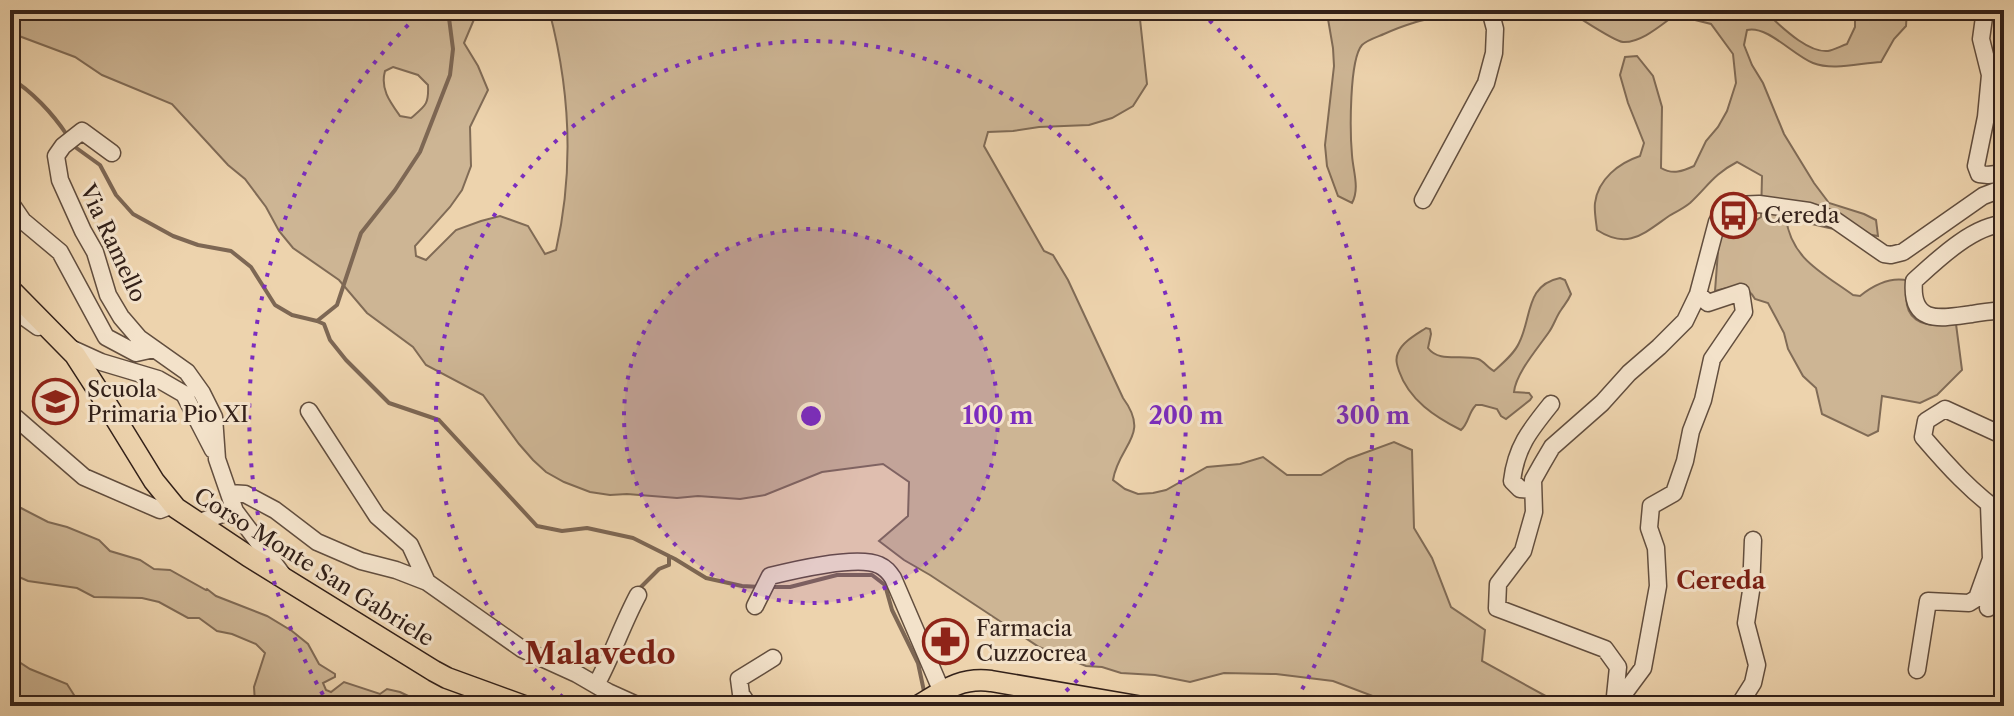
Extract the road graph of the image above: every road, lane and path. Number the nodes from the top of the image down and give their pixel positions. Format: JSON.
{"nodes":[{"id":1,"x":1490,"y":10,"type":"edge"},
{"id":2,"x":1985,"y":10,"type":"edge"},
{"id":3,"x":65,"y":146,"type":"junction"},
{"id":4,"x":112,"y":153,"type":"dead end"},
{"id":5,"x":2004,"y":173,"type":"edge"},
{"id":6,"x":55,"y":186,"type":"dead end"},
{"id":7,"x":2004,"y":188,"type":"edge"},
{"id":8,"x":1423,"y":200,"type":"dead end"},
{"id":9,"x":10,"y":202,"type":"edge"},
{"id":10,"x":2004,"y":224,"type":"edge"},
{"id":11,"x":10,"y":289,"type":"edge"},
{"id":12,"x":1698,"y":294,"type":"junction"},
{"id":13,"x":10,"y":307,"type":"edge"},
{"id":14,"x":2004,"y":310,"type":"edge"},
{"id":15,"x":65,"y":345,"type":"junction"},
{"id":16,"x":154,"y":349,"type":"junction"},
{"id":17,"x":1551,"y":404,"type":"dead end"},
{"id":18,"x":309,"y":411,"type":"dead end"},
{"id":19,"x":10,"y":416,"type":"edge"},
{"id":20,"x":2004,"y":436,"type":"edge"},
{"id":21,"x":217,"y":459,"type":"junction"},
{"id":22,"x":1533,"y":490,"type":"junction"},
{"id":23,"x":231,"y":500,"type":"junction"},
{"id":24,"x":173,"y":505,"type":"junction"},
{"id":25,"x":1989,"y":505,"type":"junction"},
{"id":26,"x":2004,"y":515,"type":"edge"},
{"id":27,"x":197,"y":523,"type":"junction"},
{"id":28,"x":1753,"y":540,"type":"dead end"},
{"id":29,"x":288,"y":582,"type":"junction"},
{"id":30,"x":427,"y":582,"type":"junction"},
{"id":31,"x":638,"y":595,"type":"dead end"},
{"id":32,"x":757,"y":601,"type":"dead end"},
{"id":33,"x":1988,"y":608,"type":"dead end"},
{"id":34,"x":773,"y":658,"type":"dead end"},
{"id":35,"x":1917,"y":670,"type":"dead end"},
{"id":36,"x":596,"y":685,"type":"junction"},
{"id":37,"x":942,"y":692,"type":"junction"},
{"id":38,"x":1614,"y":705,"type":"edge"},
{"id":39,"x":524,"y":706,"type":"edge"},
{"id":40,"x":639,"y":706,"type":"edge"},
{"id":41,"x":749,"y":706,"type":"edge"},
{"id":42,"x":918,"y":706,"type":"edge"},
{"id":43,"x":1137,"y":706,"type":"edge"},
{"id":44,"x":1733,"y":706,"type":"edge"}],
"edges":[{"from":1,"to":8,"type":"street"},
{"from":2,"to":5,"type":"street"},
{"from":3,"to":4,"type":"street"},
{"from":3,"to":6,"type":"street"},
{"from":3,"to":16,"type":"street","name":"Via Ramello"},
{"from":7,"to":12,"type":"street"},
{"from":9,"to":16,"type":"street","name":"Via Ramello"},
{"from":10,"to":14,"type":"street"},
{"from":11,"to":15,"type":"main road","name":"Corso Monte San Gabriele"},
{"from":12,"to":22,"type":"street"},
{"from":12,"to":38,"type":"street"},
{"from":13,"to":15,"type":"street"},
{"from":15,"to":21,"type":"street"},
{"from":15,"to":24,"type":"main road","name":"Corso Monte San Gabriele"},
{"from":16,"to":21,"type":"street","name":"Via Ramello"},
{"from":17,"to":22,"type":"street"},
{"from":18,"to":30,"type":"street"},
{"from":19,"to":24,"type":"street"},
{"from":20,"to":25,"type":"street"},
{"from":21,"to":23,"type":"street","name":"Via Ramello"},
{"from":22,"to":38,"type":"street"},
{"from":23,"to":27,"type":"street"},
{"from":23,"to":29,"type":"street","name":"Via Ramello"},
{"from":23,"to":30,"type":"street"},
{"from":24,"to":27,"type":"main road","name":"Corso Monte San Gabriele"},
{"from":25,"to":26,"type":"street"},
{"from":25,"to":33,"type":"street"},
{"from":25,"to":35,"type":"street"},
{"from":27,"to":29,"type":"main road","name":"Corso Monte San Gabriele"},
{"from":28,"to":44,"type":"street"},
{"from":29,"to":39,"type":"main road","name":"Corso Monte San Gabriele"},
{"from":30,"to":36,"type":"street"},
{"from":31,"to":36,"type":"street"},
{"from":32,"to":37,"type":"street"},
{"from":34,"to":41,"type":"street"},
{"from":36,"to":40,"type":"street"},
{"from":37,"to":42,"type":"main road"},
{"from":37,"to":43,"type":"main road"}]}
